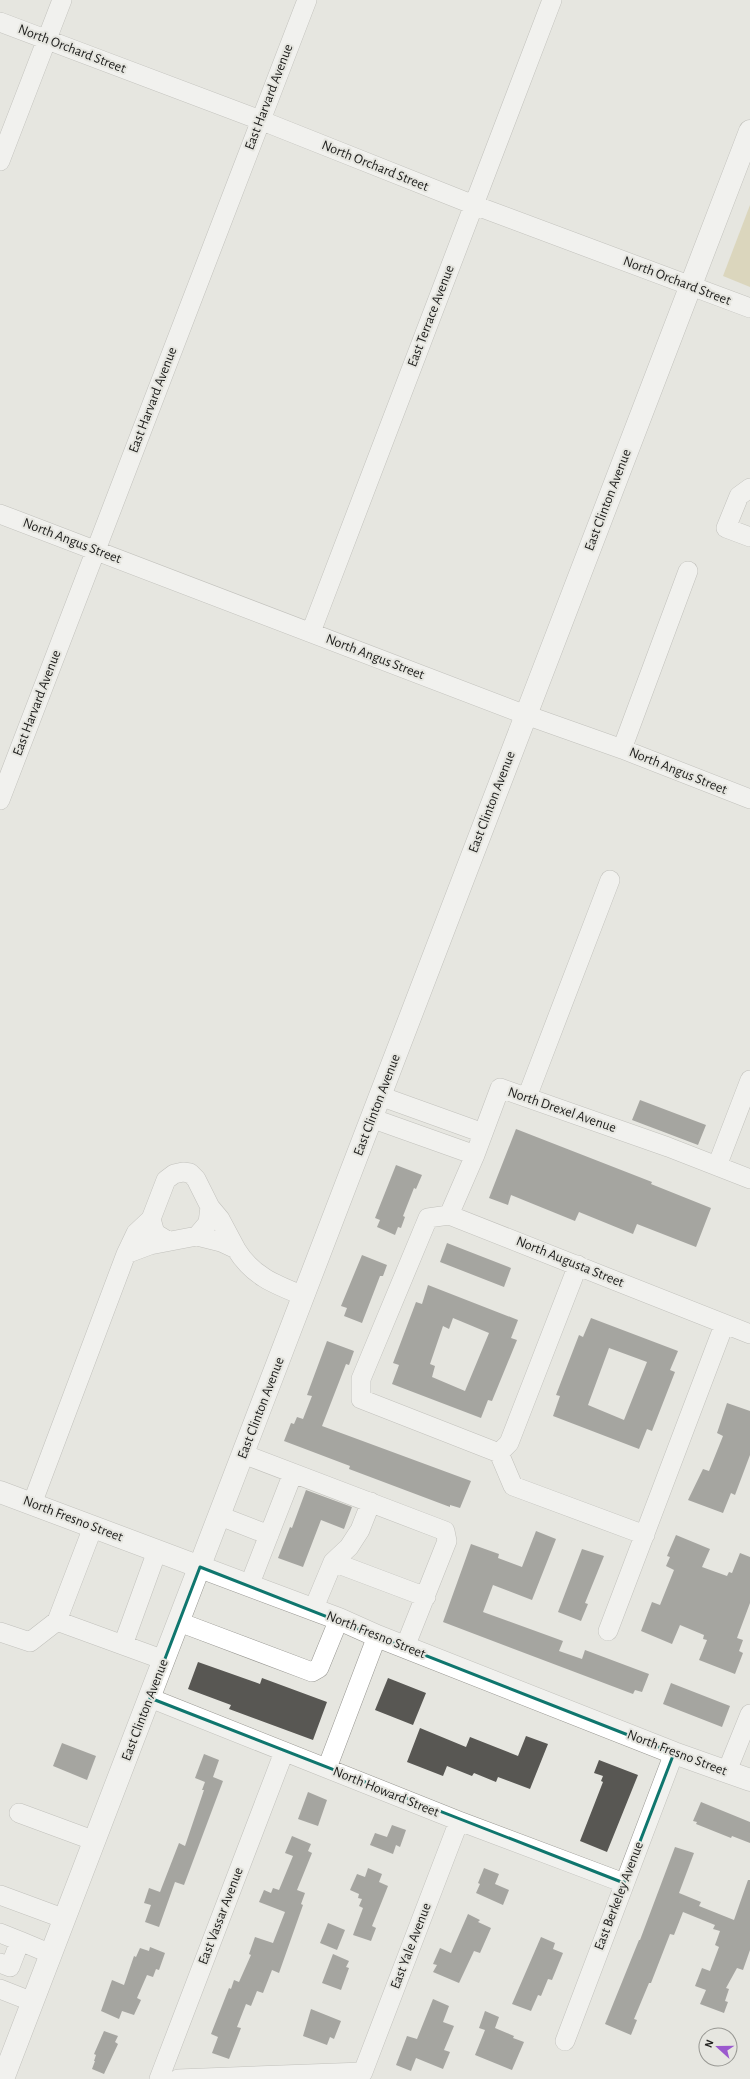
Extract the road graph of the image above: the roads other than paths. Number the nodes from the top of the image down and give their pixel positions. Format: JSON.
{"nodes":[{"id":1,"x":62,"y":0,"type":"edge"},
{"id":2,"x":306,"y":0,"type":"edge"},
{"id":3,"x":552,"y":0,"type":"edge"},
{"id":4,"x":0,"y":22,"type":"edge"},
{"id":5,"x":46,"y":40,"type":"junction"},
{"id":6,"x":260,"y":120,"type":"junction"},
{"id":7,"x":750,"y":131,"type":"edge"},
{"id":8,"x":0,"y":161,"type":"edge"},
{"id":9,"x":474,"y":205,"type":"junction"},
{"id":10,"x":691,"y":286,"type":"junction"},
{"id":11,"x":750,"y":308,"type":"edge"},
{"id":12,"x":746,"y":495,"type":"edge"},
{"id":13,"x":0,"y":514,"type":"edge"},
{"id":14,"x":750,"y":538,"type":"edge"},
{"id":15,"x":96,"y":550,"type":"junction"},
{"id":16,"x":688,"y":571,"type":"dead end"},
{"id":17,"x":311,"y":632,"type":"junction"},
{"id":18,"x":526,"y":715,"type":"junction"},
{"id":19,"x":622,"y":748,"type":"junction"},
{"id":20,"x":750,"y":799,"type":"edge"},
{"id":21,"x":0,"y":800,"type":"edge"},
{"id":22,"x":610,"y":880,"type":"dead end"},
{"id":23,"x":750,"y":1080,"type":"edge"},
{"id":24,"x":380,"y":1096,"type":"junction"},
{"id":25,"x":527,"y":1097,"type":"junction"},
{"id":26,"x":372,"y":1118,"type":"junction"},
{"id":27,"x":483,"y":1133,"type":"junction"},
{"id":28,"x":475,"y":1155,"type":"junction"},
{"id":29,"x":717,"y":1166,"type":"junction"},
{"id":30,"x":750,"y":1179,"type":"edge"},
{"id":31,"x":210,"y":1207,"type":"junction"},
{"id":32,"x":449,"y":1215,"type":"junction"},
{"id":33,"x":151,"y":1219,"type":"junction"},
{"id":34,"x":197,"y":1236,"type":"junction"},
{"id":35,"x":168,"y":1241,"type":"junction"},
{"id":36,"x":236,"y":1249,"type":"junction"},
{"id":37,"x":126,"y":1254,"type":"junction"},
{"id":38,"x":578,"y":1265,"type":"junction"},
{"id":39,"x":304,"y":1296,"type":"junction"},
{"id":40,"x":724,"y":1325,"type":"junction"},
{"id":41,"x":750,"y":1334,"type":"edge"},
{"id":42,"x":499,"y":1453,"type":"junction"},
{"id":43,"x":243,"y":1454,"type":"junction"},
{"id":44,"x":293,"y":1473,"type":"junction"},
{"id":45,"x":0,"y":1492,"type":"edge"},
{"id":46,"x":371,"y":1502,"type":"junction"},
{"id":47,"x":32,"y":1504,"type":"junction"},
{"id":48,"x":220,"y":1516,"type":"junction"},
{"id":49,"x":93,"y":1527,"type":"junction"},
{"id":50,"x":269,"y":1535,"type":"junction"},
{"id":51,"x":645,"y":1535,"type":"junction"},
{"id":52,"x":157,"y":1551,"type":"junction"},
{"id":53,"x":333,"y":1562,"type":"junction"},
{"id":54,"x":200,"y":1568,"type":"junction"},
{"id":55,"x":249,"y":1586,"type":"junction"},
{"id":56,"x":426,"y":1597,"type":"junction"},
{"id":57,"x":313,"y":1610,"type":"junction"},
{"id":58,"x":339,"y":1619,"type":"junction"},
{"id":59,"x":57,"y":1621,"type":"junction"},
{"id":60,"x":179,"y":1622,"type":"junction"},
{"id":61,"x":608,"y":1631,"type":"dead end"},
{"id":62,"x":0,"y":1632,"type":"edge"},
{"id":63,"x":377,"y":1636,"type":"junction"},
{"id":64,"x":123,"y":1645,"type":"junction"},
{"id":65,"x":406,"y":1647,"type":"junction"},
{"id":66,"x":164,"y":1660,"type":"junction"},
{"id":67,"x":150,"y":1698,"type":"junction"},
{"id":68,"x":750,"y":1714,"type":"edge"},
{"id":69,"x":284,"y":1752,"type":"junction"},
{"id":70,"x":674,"y":1753,"type":"junction"},
{"id":71,"x":327,"y":1768,"type":"junction"},
{"id":72,"x":727,"y":1771,"type":"junction"},
{"id":73,"x":750,"y":1780,"type":"edge"},
{"id":74,"x":19,"y":1814,"type":"dead end"},
{"id":75,"x":459,"y":1821,"type":"junction"},
{"id":76,"x":95,"y":1840,"type":"junction"},
{"id":77,"x":624,"y":1883,"type":"junction"},
{"id":78,"x":0,"y":1895,"type":"edge"},
{"id":79,"x":65,"y":1919,"type":"junction"},
{"id":80,"x":0,"y":1933,"type":"edge"},
{"id":81,"x":20,"y":1941,"type":"junction"},
{"id":82,"x":51,"y":1954,"type":"junction"},
{"id":83,"x":0,"y":1963,"type":"edge"},
{"id":84,"x":0,"y":1989,"type":"edge"},
{"id":85,"x":33,"y":2002,"type":"junction"},
{"id":86,"x":565,"y":2041,"type":"dead end"},
{"id":87,"x":3,"y":2079,"type":"edge"},
{"id":88,"x":159,"y":2079,"type":"edge"},
{"id":89,"x":178,"y":2079,"type":"edge"}],
"edges":[{"from":1,"to":5,"type":"street"},
{"from":2,"to":6,"type":"street","name":"East Harvard Avenue"},
{"from":3,"to":9,"type":"street","name":"East Terrace Avenue"},
{"from":4,"to":5,"type":"street","name":"North Orchard Street"},
{"from":5,"to":6,"type":"street","name":"North Orchard Street"},
{"from":5,"to":8,"type":"street"},
{"from":6,"to":9,"type":"street","name":"North Orchard Street"},
{"from":6,"to":15,"type":"street","name":"East Harvard Avenue"},
{"from":7,"to":10,"type":"main road","name":"East Clinton Avenue"},
{"from":9,"to":10,"type":"street","name":"North Orchard Street"},
{"from":9,"to":17,"type":"street","name":"East Terrace Avenue"},
{"from":10,"to":11,"type":"street","name":"North Orchard Street"},
{"from":10,"to":18,"type":"main road","name":"East Clinton Avenue"},
{"from":12,"to":14,"type":"street"},
{"from":13,"to":15,"type":"street","name":"North Angus Street"},
{"from":15,"to":17,"type":"street","name":"North Angus Street"},
{"from":15,"to":21,"type":"street","name":"East Harvard Avenue"},
{"from":16,"to":19,"type":"street"},
{"from":17,"to":18,"type":"street","name":"North Angus Street"},
{"from":18,"to":19,"type":"street","name":"North Angus Street"},
{"from":18,"to":24,"type":"main road","name":"East Clinton Avenue"},
{"from":19,"to":20,"type":"street","name":"North Angus Street"},
{"from":22,"to":25,"type":"street"},
{"from":23,"to":29,"type":"street"},
{"from":24,"to":26,"type":"main road","name":"East Clinton Avenue"},
{"from":24,"to":27,"type":"street"},
{"from":25,"to":27,"type":"street","name":"North Drexel Avenue"},
{"from":25,"to":29,"type":"street","name":"North Drexel Avenue"},
{"from":26,"to":28,"type":"street"},
{"from":26,"to":39,"type":"main road","name":"East Clinton Avenue"},
{"from":27,"to":28,"type":"street"},
{"from":28,"to":32,"type":"street"},
{"from":29,"to":30,"type":"street","name":"North Drexel Avenue"},
{"from":31,"to":33,"type":"street"},
{"from":31,"to":34,"type":"street"},
{"from":31,"to":36,"type":"street"},
{"from":32,"to":38,"type":"street","name":"North Augusta Street"},
{"from":32,"to":42,"type":"street"},
{"from":33,"to":35,"type":"street"},
{"from":33,"to":37,"type":"street"},
{"from":34,"to":35,"type":"street"},
{"from":34,"to":36,"type":"street"},
{"from":35,"to":37,"type":"street"},
{"from":36,"to":39,"type":"street"},
{"from":37,"to":47,"type":"street"},
{"from":38,"to":40,"type":"street","name":"North Augusta Street"},
{"from":38,"to":42,"type":"street"},
{"from":39,"to":43,"type":"main road","name":"East Clinton Avenue"},
{"from":40,"to":41,"type":"street","name":"North Augusta Street"},
{"from":40,"to":51,"type":"street"},
{"from":42,"to":51,"type":"street"},
{"from":43,"to":44,"type":"street"},
{"from":43,"to":48,"type":"main road","name":"East Clinton Avenue"},
{"from":44,"to":46,"type":"street"},
{"from":44,"to":50,"type":"street"},
{"from":45,"to":47,"type":"main road","name":"North Fresno Street"},
{"from":46,"to":53,"type":"street"},
{"from":46,"to":56,"type":"street"},
{"from":47,"to":49,"type":"main road","name":"North Fresno Street"},
{"from":48,"to":50,"type":"street"},
{"from":48,"to":54,"type":"main road","name":"East Clinton Avenue"},
{"from":49,"to":52,"type":"main road","name":"North Fresno Street"},
{"from":49,"to":59,"type":"street"},
{"from":50,"to":55,"type":"street"},
{"from":51,"to":61,"type":"street"},
{"from":52,"to":54,"type":"main road","name":"North Fresno Street"},
{"from":52,"to":64,"type":"street"},
{"from":53,"to":56,"type":"street"},
{"from":53,"to":57,"type":"street"},
{"from":54,"to":55,"type":"main road","name":"North Fresno Street"},
{"from":54,"to":60,"type":"main road","name":"East Clinton Avenue"},
{"from":55,"to":57,"type":"main road","name":"North Fresno Street"},
{"from":56,"to":65,"type":"street"},
{"from":57,"to":58,"type":"main road","name":"North Fresno Street"},
{"from":58,"to":60,"type":"street"},
{"from":58,"to":63,"type":"main road","name":"North Fresno Street"},
{"from":59,"to":62,"type":"street"},
{"from":59,"to":64,"type":"street"},
{"from":60,"to":66,"type":"main road","name":"East Clinton Avenue"},
{"from":63,"to":65,"type":"main road","name":"North Fresno Street"},
{"from":63,"to":71,"type":"street"},
{"from":64,"to":66,"type":"street"},
{"from":65,"to":70,"type":"main road","name":"North Fresno Street"},
{"from":66,"to":67,"type":"main road","name":"East Clinton Avenue"},
{"from":67,"to":69,"type":"street","name":"North Howard Street"},
{"from":67,"to":76,"type":"main road","name":"East Clinton Avenue"},
{"from":68,"to":72,"type":"street"},
{"from":69,"to":71,"type":"street","name":"North Howard Street"},
{"from":69,"to":88,"type":"street","name":"East Vassar Avenue"},
{"from":70,"to":72,"type":"main road","name":"North Fresno Street"},
{"from":70,"to":77,"type":"street","name":"East Berkeley Avenue"},
{"from":71,"to":75,"type":"street","name":"North Howard Street"},
{"from":72,"to":73,"type":"main road","name":"North Fresno Street"},
{"from":74,"to":76,"type":"street"},
{"from":75,"to":77,"type":"street","name":"North Howard Street"},
{"from":75,"to":89,"type":"street","name":"East Yale Avenue"},
{"from":76,"to":79,"type":"main road","name":"East Clinton Avenue"},
{"from":77,"to":86,"type":"street","name":"East Berkeley Avenue"},
{"from":78,"to":79,"type":"street"},
{"from":79,"to":82,"type":"main road","name":"East Clinton Avenue"},
{"from":80,"to":81,"type":"street"},
{"from":81,"to":82,"type":"street"},
{"from":81,"to":83,"type":"street"},
{"from":82,"to":85,"type":"main road","name":"East Clinton Avenue"},
{"from":84,"to":85,"type":"street"},
{"from":85,"to":87,"type":"main road","name":"East Clinton Avenue"}]}
